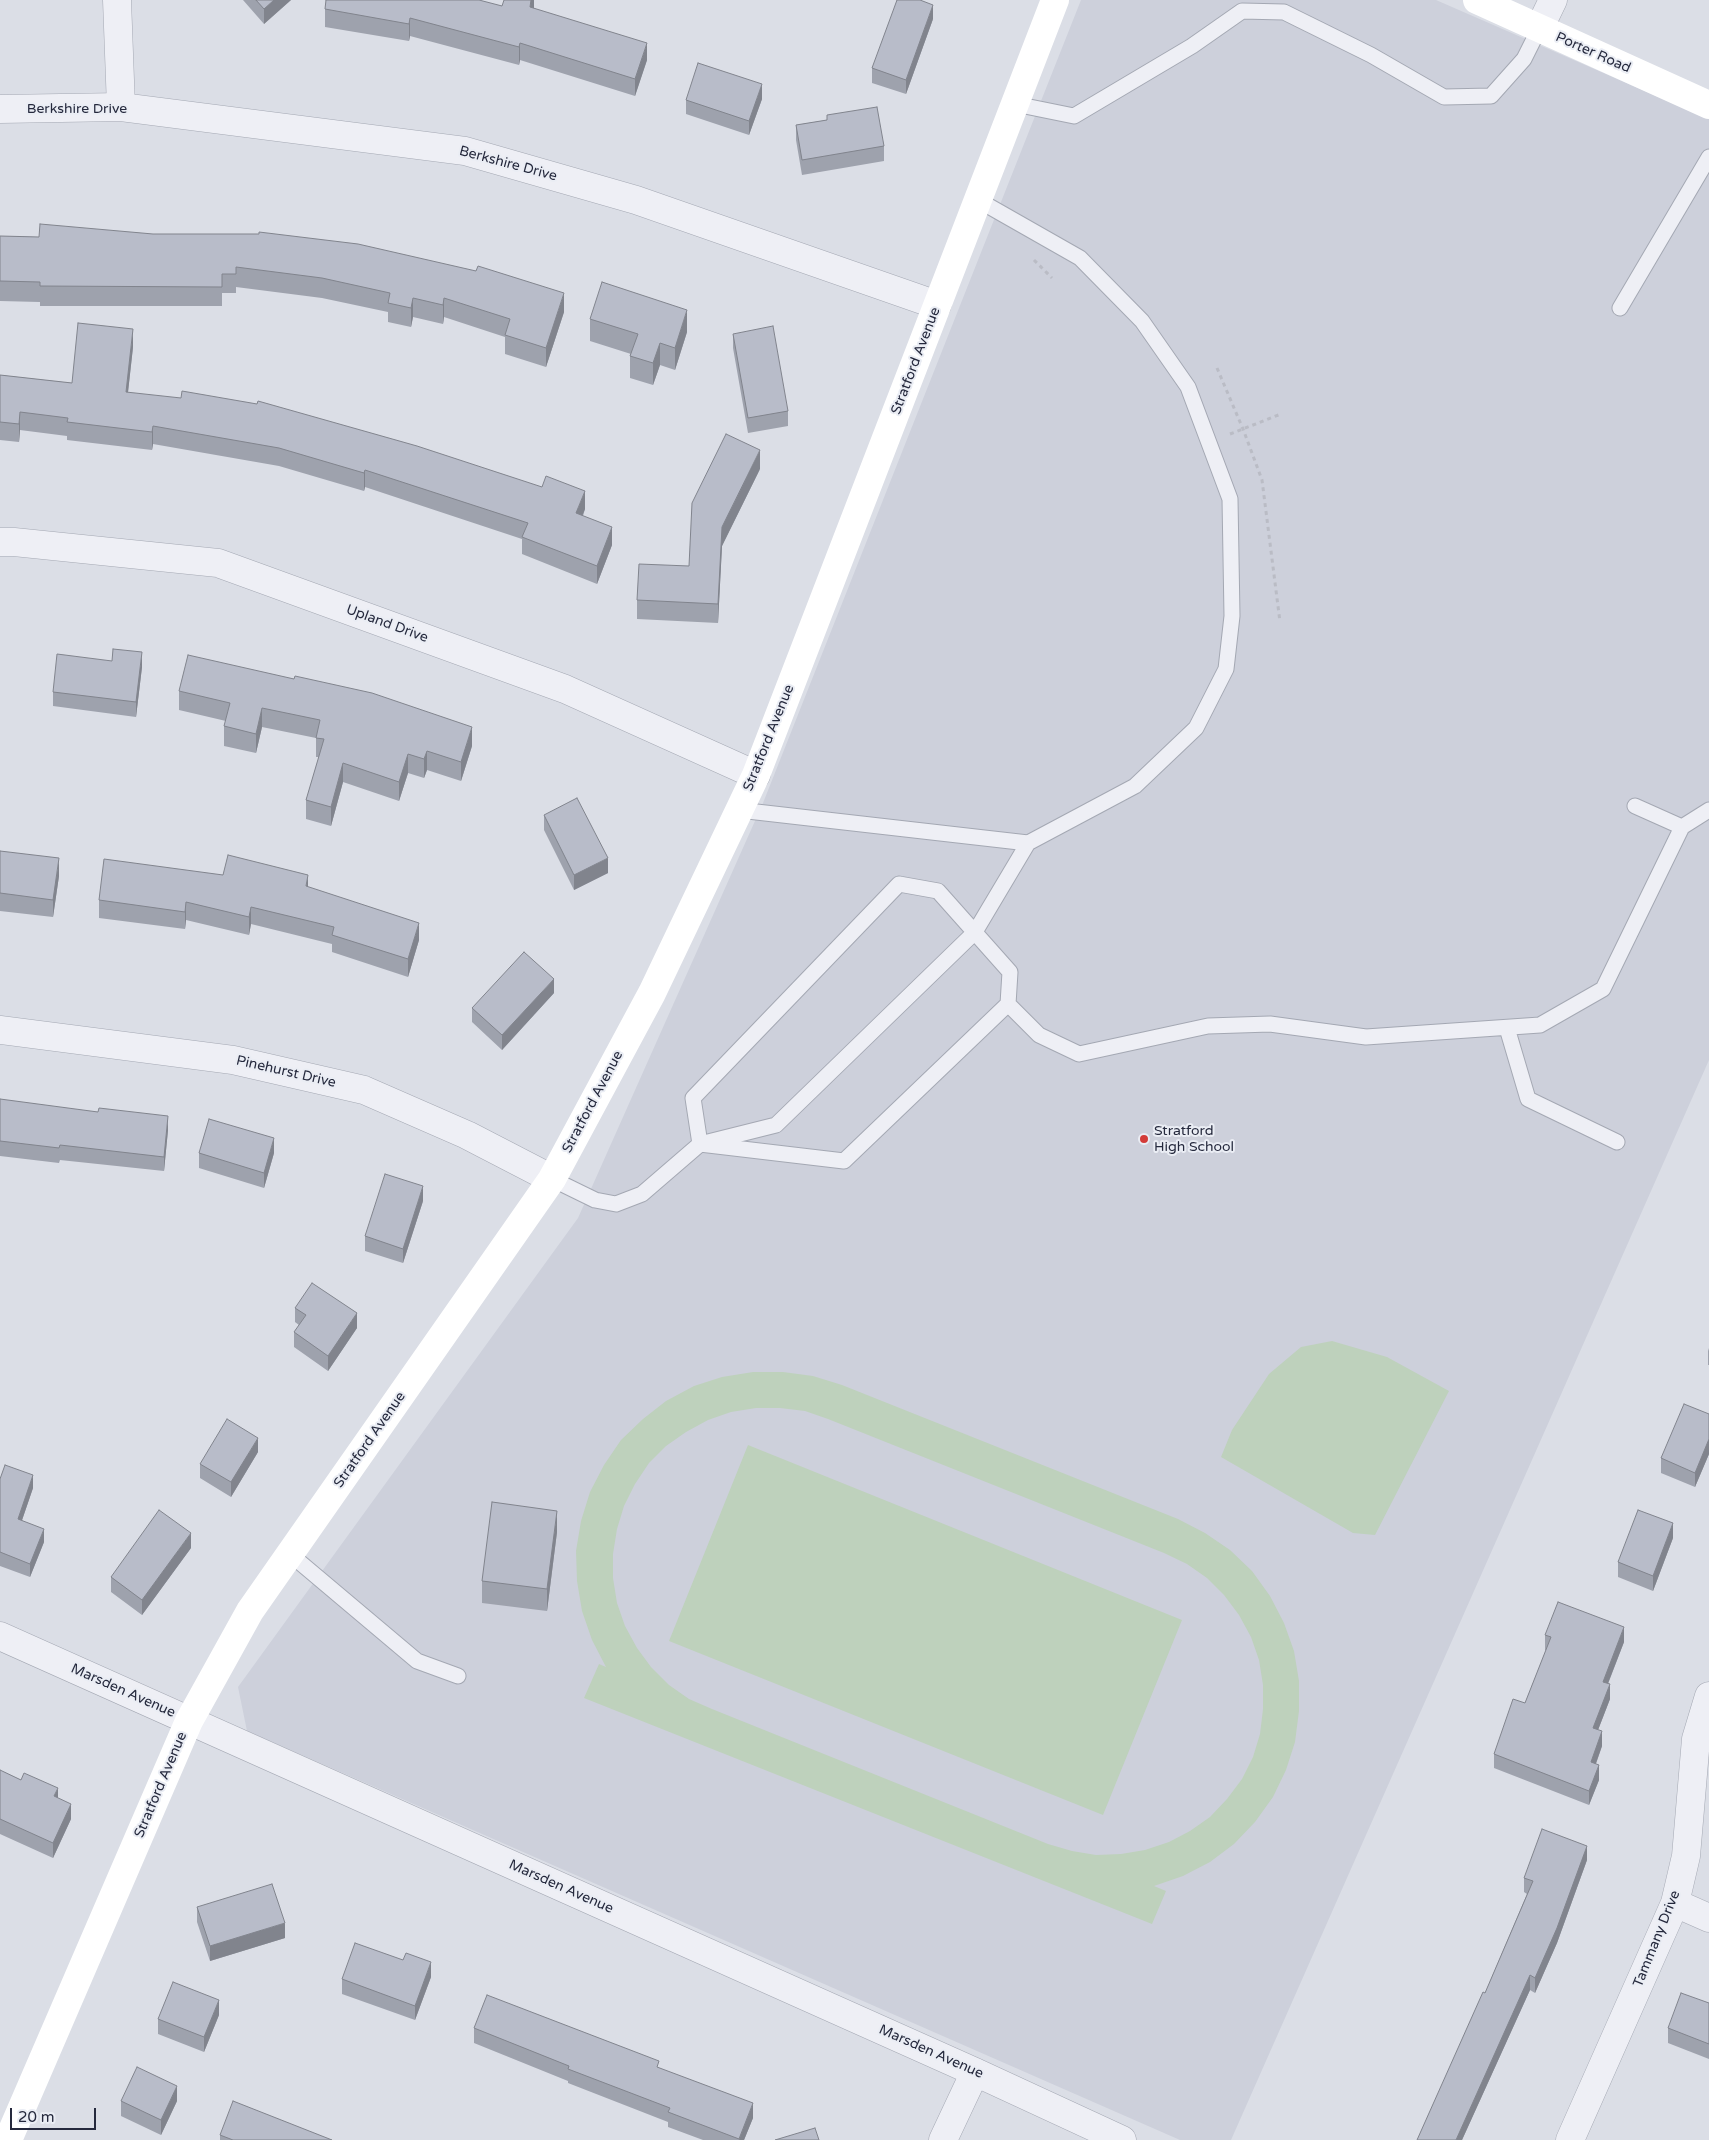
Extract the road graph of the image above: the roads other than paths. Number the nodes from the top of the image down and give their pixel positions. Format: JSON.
{"nodes":[{"id":1,"x":116,"y":0,"type":"edge"},
{"id":2,"x":1055,"y":0,"type":"edge"},
{"id":3,"x":1477,"y":0,"type":"edge"},
{"id":4,"x":1553,"y":0,"type":"edge"},
{"id":5,"x":1539,"y":29,"type":"junction"},
{"id":6,"x":1015,"y":104,"type":"junction"},
{"id":7,"x":1709,"y":105,"type":"edge"},
{"id":8,"x":121,"y":107,"type":"junction"},
{"id":9,"x":0,"y":109,"type":"edge"},
{"id":10,"x":1709,"y":157,"type":"edge"},
{"id":11,"x":978,"y":200,"type":"junction"},
{"id":12,"x":937,"y":305,"type":"junction"},
{"id":13,"x":1620,"y":308,"type":"dead end"},
{"id":14,"x":0,"y":542,"type":"edge"},
{"id":15,"x":756,"y":775,"type":"junction"},
{"id":16,"x":1635,"y":806,"type":"dead end"},
{"id":17,"x":739,"y":810,"type":"junction"},
{"id":18,"x":1709,"y":810,"type":"edge"},
{"id":19,"x":1682,"y":827,"type":"junction"},
{"id":20,"x":1028,"y":843,"type":"junction"},
{"id":21,"x":975,"y":932,"type":"junction"},
{"id":22,"x":1008,"y":1004,"type":"junction"},
{"id":23,"x":1506,"y":1028,"type":"junction"},
{"id":24,"x":0,"y":1030,"type":"edge"},
{"id":25,"x":1617,"y":1142,"type":"dead end"},
{"id":26,"x":700,"y":1144,"type":"junction"},
{"id":27,"x":552,"y":1179,"type":"junction"},
{"id":28,"x":290,"y":1554,"type":"junction"},
{"id":29,"x":0,"y":1636,"type":"edge"},
{"id":30,"x":458,"y":1676,"type":"dead end"},
{"id":31,"x":1709,"y":1696,"type":"edge"},
{"id":32,"x":189,"y":1721,"type":"junction"},
{"id":33,"x":1675,"y":1903,"type":"junction"},
{"id":34,"x":1709,"y":1918,"type":"edge"},
{"id":35,"x":975,"y":2072,"type":"junction"},
{"id":36,"x":8,"y":2140,"type":"edge"},
{"id":37,"x":943,"y":2140,"type":"edge"},
{"id":38,"x":1122,"y":2140,"type":"edge"},
{"id":39,"x":1570,"y":2140,"type":"edge"}],
"edges":[{"from":1,"to":8,"type":"street"},
{"from":2,"to":6,"type":"street","name":"Stratford Avenue"},
{"from":3,"to":5,"type":"street","name":"Porter Road"},
{"from":4,"to":5,"type":"street"},
{"from":5,"to":6,"type":"lane"},
{"from":5,"to":7,"type":"street","name":"Porter Road"},
{"from":6,"to":11,"type":"street","name":"Stratford Avenue"},
{"from":8,"to":9,"type":"street","name":"Berkshire Drive"},
{"from":8,"to":12,"type":"street","name":"Berkshire Drive"},
{"from":10,"to":13,"type":"lane"},
{"from":11,"to":12,"type":"street","name":"Stratford Avenue"},
{"from":11,"to":20,"type":"lane"},
{"from":12,"to":15,"type":"street","name":"Stratford Avenue"},
{"from":14,"to":15,"type":"street","name":"Upland Drive"},
{"from":15,"to":17,"type":"street","name":"Stratford Avenue"},
{"from":16,"to":19,"type":"lane"},
{"from":17,"to":20,"type":"lane"},
{"from":17,"to":27,"type":"street","name":"Stratford Avenue"},
{"from":18,"to":19,"type":"lane"},
{"from":19,"to":23,"type":"lane"},
{"from":20,"to":21,"type":"lane"},
{"from":21,"to":22,"type":"lane"},
{"from":21,"to":26,"type":"lane"},
{"from":21,"to":26,"type":"lane"},
{"from":22,"to":23,"type":"lane"},
{"from":22,"to":26,"type":"lane"},
{"from":23,"to":25,"type":"lane"},
{"from":24,"to":27,"type":"street","name":"Pinehurst Drive"},
{"from":26,"to":27,"type":"lane"},
{"from":27,"to":28,"type":"street","name":"Stratford Avenue"},
{"from":28,"to":30,"type":"lane"},
{"from":28,"to":32,"type":"street","name":"Stratford Avenue"},
{"from":29,"to":32,"type":"street","name":"Marsden Avenue"},
{"from":31,"to":33,"type":"street","name":"Tammany Drive"},
{"from":32,"to":35,"type":"street","name":"Marsden Avenue"},
{"from":32,"to":36,"type":"street","name":"Stratford Avenue"},
{"from":33,"to":34,"type":"street"},
{"from":33,"to":39,"type":"street","name":"Tammany Drive"},
{"from":35,"to":37,"type":"street"},
{"from":35,"to":38,"type":"street","name":"Marsden Avenue"}]}
